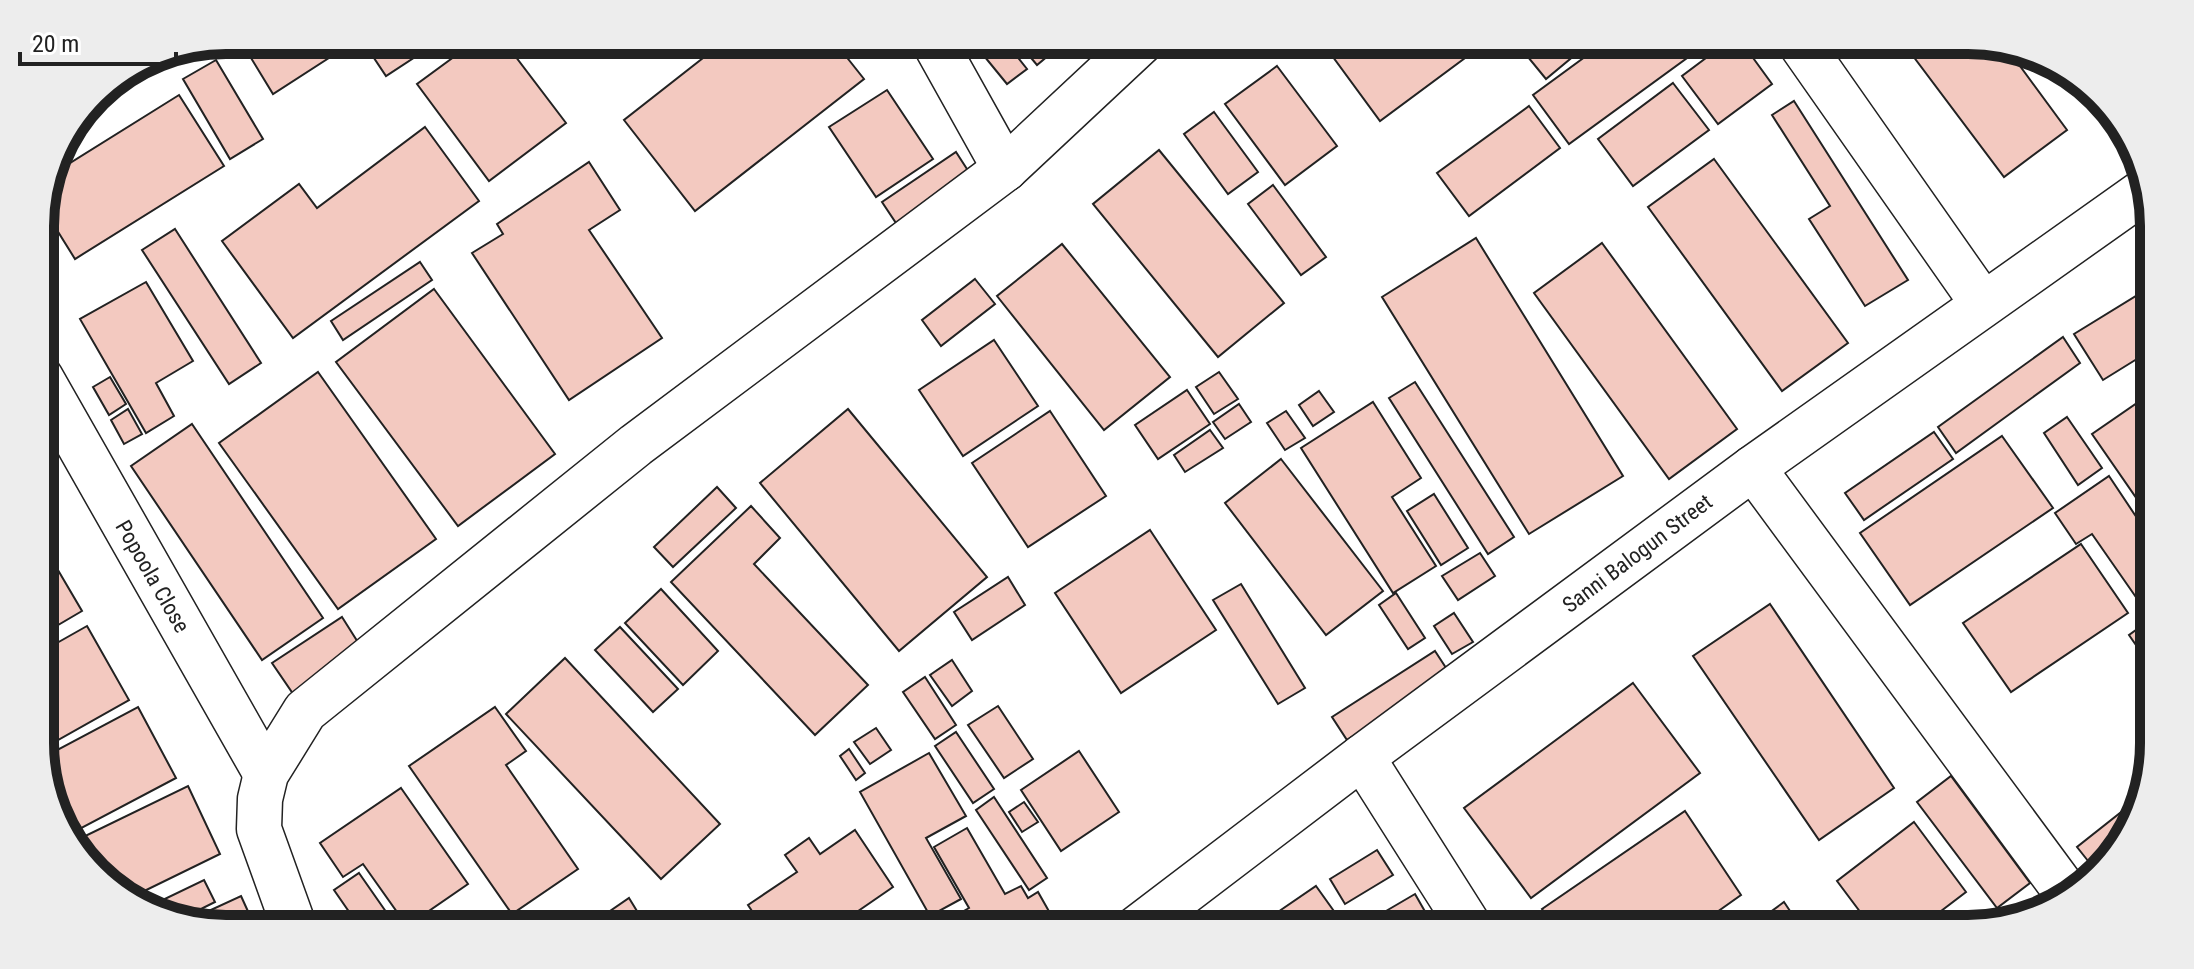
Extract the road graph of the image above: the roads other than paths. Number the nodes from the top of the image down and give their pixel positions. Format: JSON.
{"nodes":[{"id":1,"x":941,"y":54,"type":"edge"},
{"id":2,"x":1128,"y":54,"type":"edge"},
{"id":3,"x":1808,"y":54,"type":"edge"},
{"id":4,"x":1005,"y":169,"type":"junction"},
{"id":5,"x":2137,"y":196,"type":"edge"},
{"id":6,"x":1983,"y":304,"type":"junction"},
{"id":7,"x":54,"y":401,"type":"edge"},
{"id":8,"x":1753,"y":468,"type":"junction"},
{"id":9,"x":1362,"y":757,"type":"junction"},
{"id":10,"x":266,"y":774,"type":"junction"},
{"id":11,"x":2062,"y":887,"type":"edge"},
{"id":12,"x":290,"y":915,"type":"edge"},
{"id":13,"x":1154,"y":915,"type":"edge"},
{"id":14,"x":1462,"y":915,"type":"edge"}],
"edges":[{"from":1,"to":4,"type":"street"},
{"from":2,"to":4,"type":"street"},
{"from":3,"to":6,"type":"street"},
{"from":4,"to":10,"type":"street"},
{"from":5,"to":6,"type":"street","name":"Sanni Balogun Street"},
{"from":6,"to":8,"type":"street","name":"Sanni Balogun Street"},
{"from":7,"to":10,"type":"street","name":"Popoola Close"},
{"from":8,"to":9,"type":"street","name":"Sanni Balogun Street"},
{"from":8,"to":11,"type":"street"},
{"from":9,"to":13,"type":"street","name":"Sanni Balogun Street"},
{"from":9,"to":14,"type":"street"},
{"from":10,"to":12,"type":"street"}]}
